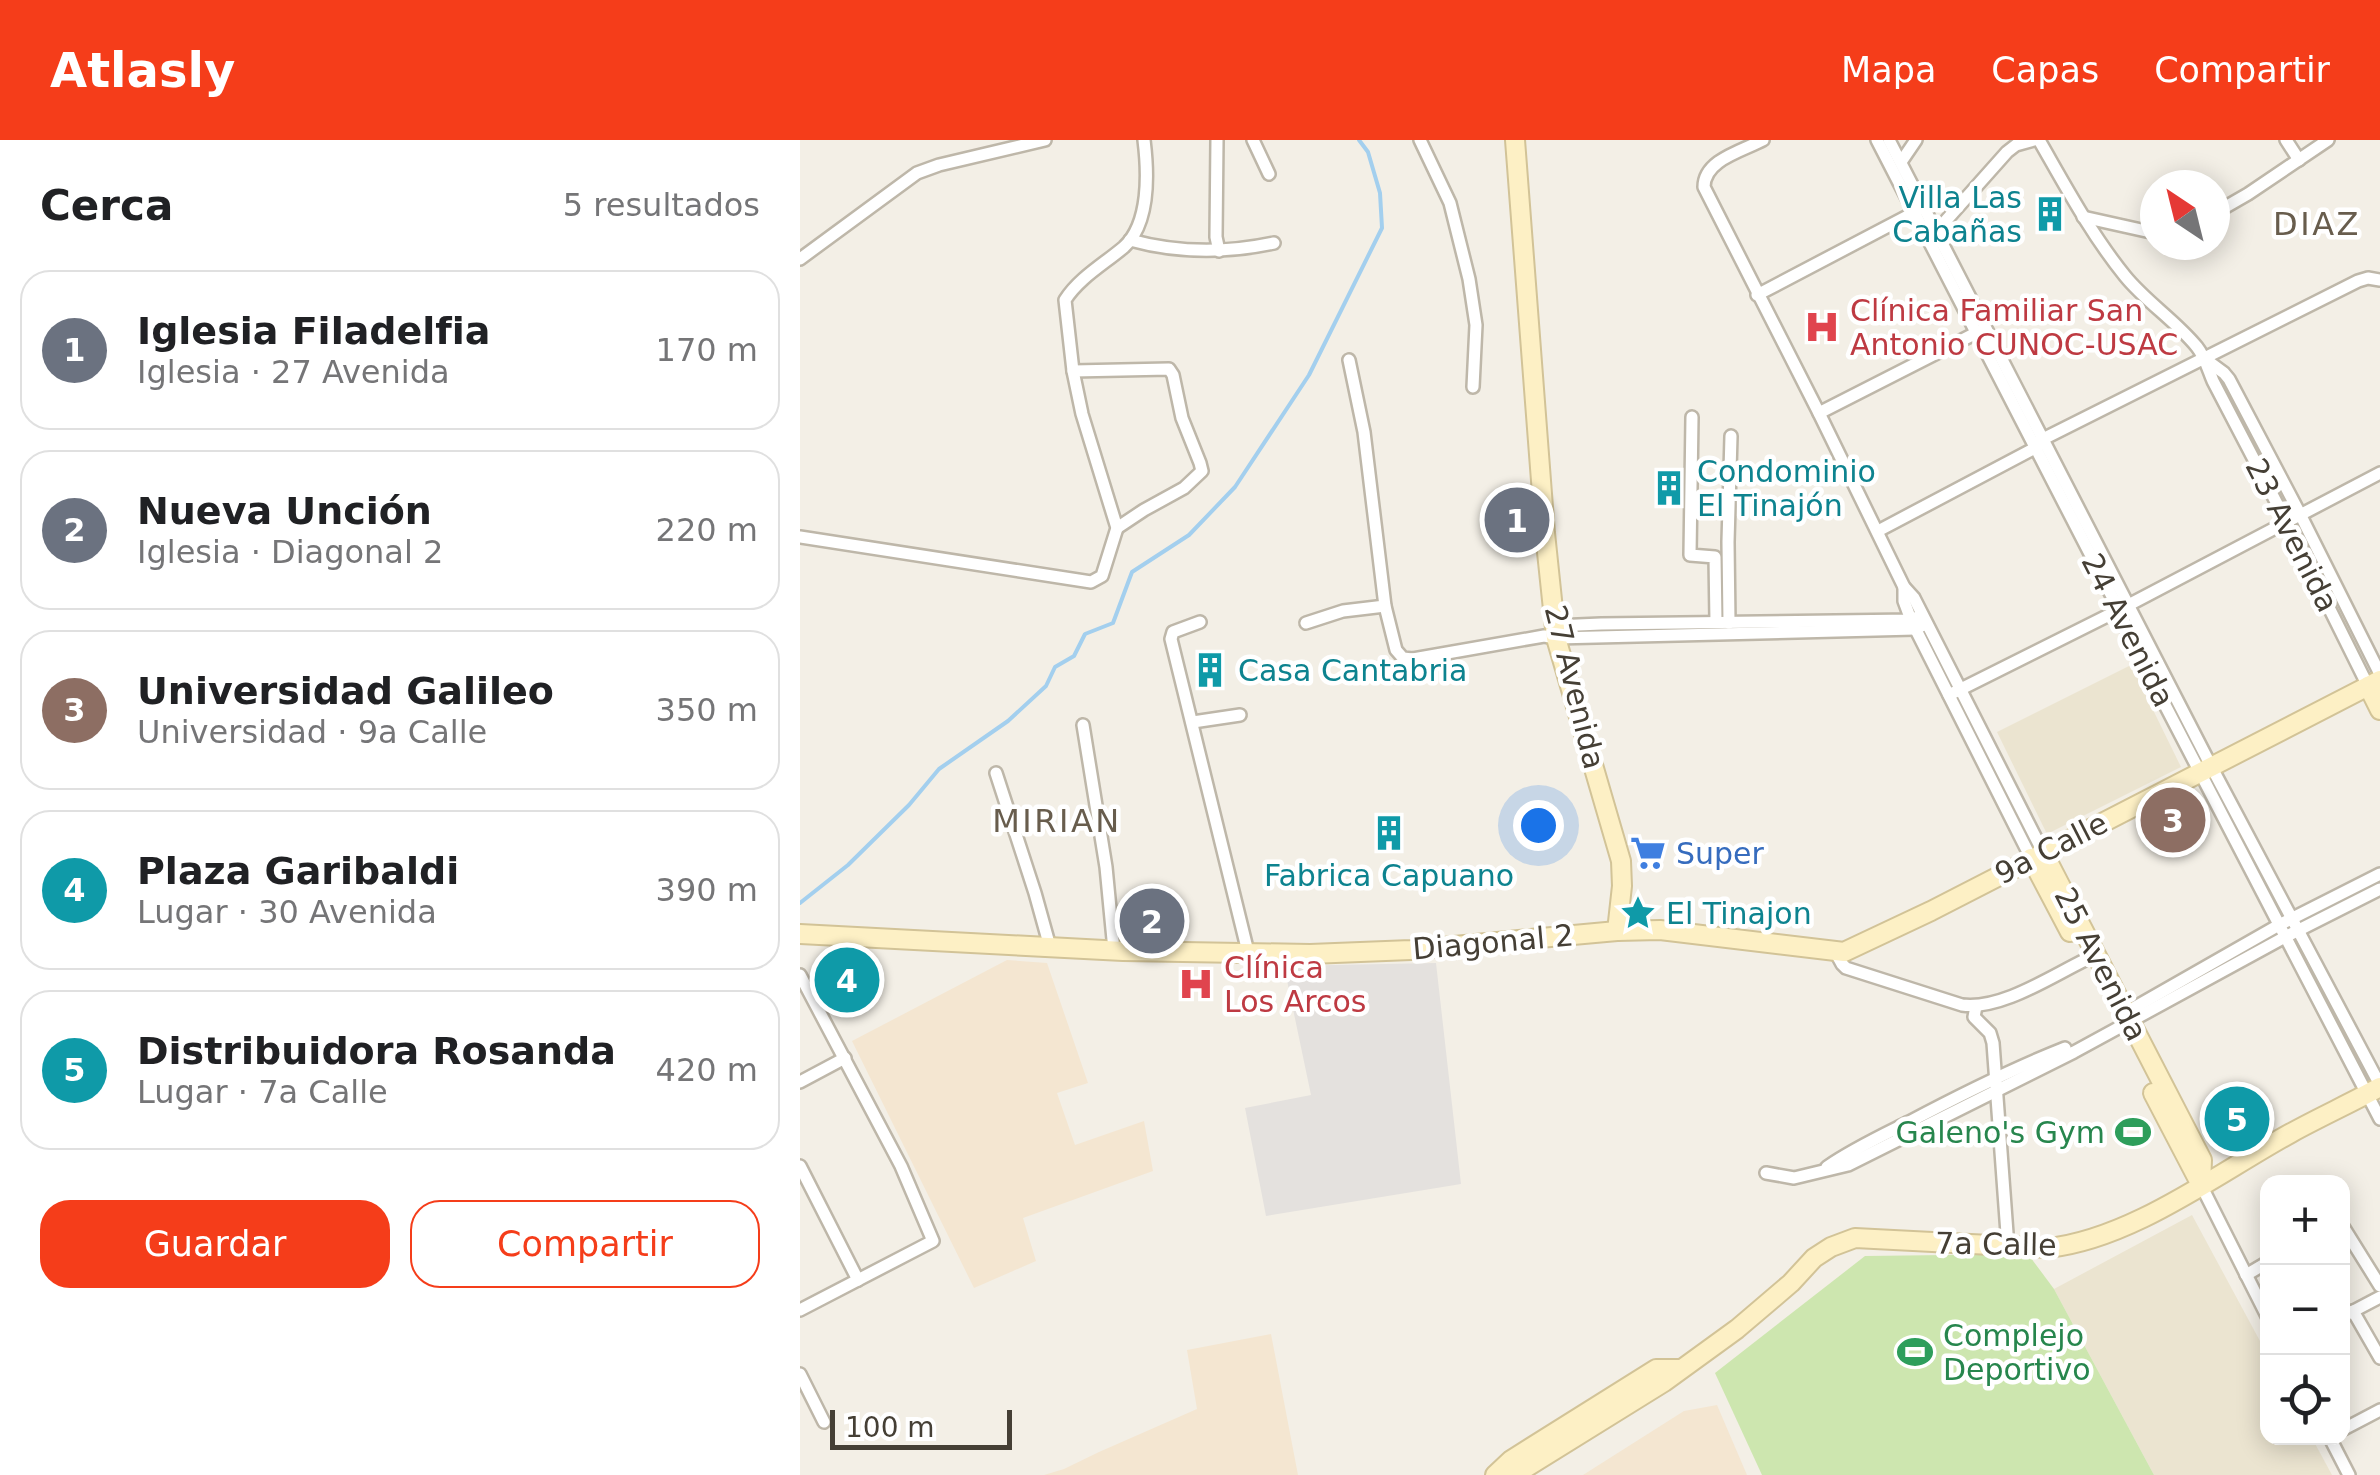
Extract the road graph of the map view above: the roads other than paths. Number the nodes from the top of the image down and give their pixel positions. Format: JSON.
{"nodes":[{"id":1,"x":1045,"y":140,"type":"edge"},
{"id":2,"x":1144,"y":140,"type":"edge"},
{"id":3,"x":1217,"y":140,"type":"edge"},
{"id":4,"x":1253,"y":140,"type":"edge"},
{"id":5,"x":1420,"y":140,"type":"edge"},
{"id":6,"x":1515,"y":140,"type":"edge"},
{"id":7,"x":1763,"y":140,"type":"edge"},
{"id":8,"x":1877,"y":140,"type":"edge"},
{"id":9,"x":1889,"y":140,"type":"edge"},
{"id":10,"x":1916,"y":140,"type":"edge"},
{"id":11,"x":2037,"y":140,"type":"edge"},
{"id":12,"x":2286,"y":140,"type":"edge"},
{"id":13,"x":2328,"y":140,"type":"edge"},
{"id":14,"x":2298,"y":160,"type":"junction"},
{"id":15,"x":1900,"y":162,"type":"junction"},
{"id":16,"x":1269,"y":174,"type":"dead end"},
{"id":17,"x":2230,"y":204,"type":"edge"},
{"id":18,"x":1919,"y":210,"type":"junction"},
{"id":19,"x":2083,"y":218,"type":"junction"},
{"id":20,"x":2140,"y":230,"type":"edge"},
{"id":21,"x":1932,"y":235,"type":"junction"},
{"id":22,"x":1130,"y":240,"type":"junction"},
{"id":23,"x":1274,"y":243,"type":"dead end"},
{"id":24,"x":1219,"y":250,"type":"junction"},
{"id":25,"x":800,"y":258,"type":"edge"},
{"id":26,"x":2379,"y":280,"type":"edge"},
{"id":27,"x":1757,"y":295,"type":"junction"},
{"id":28,"x":1981,"y":330,"type":"junction"},
{"id":29,"x":2204,"y":359,"type":"junction"},
{"id":30,"x":1349,"y":360,"type":"dead end"},
{"id":31,"x":1073,"y":371,"type":"junction"},
{"id":32,"x":1473,"y":387,"type":"dead end"},
{"id":33,"x":1819,"y":413,"type":"junction"},
{"id":34,"x":1692,"y":417,"type":"dead end"},
{"id":35,"x":1731,"y":436,"type":"dead end"},
{"id":36,"x":2039,"y":444,"type":"junction"},
{"id":37,"x":2380,"y":473,"type":"edge"},
{"id":38,"x":2300,"y":514,"type":"junction"},
{"id":39,"x":2286,"y":522,"type":"junction"},
{"id":40,"x":1117,"y":528,"type":"junction"},
{"id":41,"x":1878,"y":531,"type":"junction"},
{"id":42,"x":800,"y":537,"type":"edge"},
{"id":43,"x":1385,"y":606,"type":"junction"},
{"id":44,"x":2124,"y":608,"type":"junction"},
{"id":45,"x":1200,"y":622,"type":"dead end"},
{"id":46,"x":1306,"y":622,"type":"dead end"},
{"id":47,"x":1716,"y":622,"type":"junction"},
{"id":48,"x":1919,"y":622,"type":"junction"},
{"id":49,"x":1730,"y":623,"type":"junction"},
{"id":50,"x":1555,"y":632,"type":"junction"},
{"id":51,"x":2376,"y":680,"type":"edge"},
{"id":52,"x":1954,"y":692,"type":"junction"},
{"id":53,"x":2380,"y":710,"type":"edge"},
{"id":54,"x":1240,"y":715,"type":"dead end"},
{"id":55,"x":1193,"y":722,"type":"junction"},
{"id":56,"x":1083,"y":725,"type":"dead end"},
{"id":57,"x":2206,"y":769,"type":"junction"},
{"id":58,"x":996,"y":773,"type":"dead end"},
{"id":59,"x":2037,"y":855,"type":"junction"},
{"id":60,"x":2380,"y":874,"type":"edge"},
{"id":61,"x":2380,"y":889,"type":"edge"},
{"id":62,"x":2295,"y":924,"type":"junction"},
{"id":63,"x":2282,"y":931,"type":"junction"},
{"id":64,"x":1617,"y":932,"type":"junction"},
{"id":65,"x":800,"y":934,"type":"edge"},
{"id":66,"x":1707,"y":935,"type":"joint"},
{"id":67,"x":1050,"y":947,"type":"junction"},
{"id":68,"x":1114,"y":950,"type":"junction"},
{"id":69,"x":1248,"y":952,"type":"junction"},
{"id":70,"x":1836,"y":952,"type":"junction"},
{"id":71,"x":2085,"y":960,"type":"junction"},
{"id":72,"x":800,"y":975,"type":"edge"},
{"id":73,"x":1976,"y":1006,"type":"junction"},
{"id":74,"x":2123,"y":1021,"type":"junction"},
{"id":75,"x":846,"y":1058,"type":"junction"},
{"id":76,"x":800,"y":1082,"type":"edge"},
{"id":77,"x":1996,"y":1084,"type":"junction"},
{"id":78,"x":2376,"y":1089,"type":"edge"},
{"id":79,"x":2380,"y":1119,"type":"edge"},
{"id":80,"x":800,"y":1166,"type":"edge"},
{"id":81,"x":1766,"y":1174,"type":"dead end"},
{"id":82,"x":2202,"y":1186,"type":"junction"},
{"id":83,"x":2350,"y":1238,"type":"edge"},
{"id":84,"x":2008,"y":1247,"type":"junction"},
{"id":85,"x":2263,"y":1265,"type":"edge"},
{"id":86,"x":2246,"y":1275,"type":"junction"},
{"id":87,"x":858,"y":1280,"type":"junction"},
{"id":88,"x":2380,"y":1286,"type":"edge"},
{"id":89,"x":2380,"y":1296,"type":"edge"},
{"id":90,"x":2260,"y":1302,"type":"edge"},
{"id":91,"x":800,"y":1310,"type":"edge"},
{"id":92,"x":2350,"y":1313,"type":"edge"},
{"id":93,"x":2350,"y":1317,"type":"edge"},
{"id":94,"x":2380,"y":1358,"type":"edge"},
{"id":95,"x":1679,"y":1369,"type":"junction"},
{"id":96,"x":800,"y":1374,"type":"edge"},
{"id":97,"x":2380,"y":1410,"type":"edge"},
{"id":98,"x":824,"y":1422,"type":"dead end"},
{"id":99,"x":2350,"y":1426,"type":"edge"},
{"id":100,"x":2334,"y":1445,"type":"edge"},
{"id":101,"x":1495,"y":1475,"type":"edge"},
{"id":102,"x":1510,"y":1475,"type":"edge"},
{"id":103,"x":2349,"y":1475,"type":"edge"}],
"edges":[{"from":1,"to":25,"type":"street"},
{"from":2,"to":22,"type":"street"},
{"from":3,"to":24,"type":"street"},
{"from":4,"to":16,"type":"street"},
{"from":5,"to":32,"type":"street"},
{"from":6,"to":50,"type":"street","name":"27 Avenida"},
{"from":7,"to":27,"type":"street","name":"25 Avenida"},
{"from":8,"to":18,"type":"street","name":"24 Avenida"},
{"from":9,"to":15,"type":"street","name":"24 Avenida"},
{"from":10,"to":15,"type":"street"},
{"from":11,"to":19,"type":"street","name":"23 Avenida"},
{"from":11,"to":21,"type":"street"},
{"from":12,"to":14,"type":"street"},
{"from":13,"to":14,"type":"street"},
{"from":14,"to":17,"type":"street"},
{"from":15,"to":18,"type":"street","name":"24 Avenida"},
{"from":18,"to":21,"type":"street","name":"24 Avenida"},
{"from":18,"to":27,"type":"street"},
{"from":19,"to":20,"type":"street"},
{"from":19,"to":29,"type":"street","name":"23 Avenida"},
{"from":21,"to":28,"type":"street","name":"24 Avenida"},
{"from":22,"to":24,"type":"street"},
{"from":22,"to":31,"type":"street"},
{"from":23,"to":24,"type":"street"},
{"from":26,"to":29,"type":"street"},
{"from":27,"to":33,"type":"street","name":"25 Avenida"},
{"from":28,"to":33,"type":"street"},
{"from":28,"to":36,"type":"street","name":"24 Avenida"},
{"from":29,"to":36,"type":"street"},
{"from":29,"to":38,"type":"street","name":"23 Avenida"},
{"from":29,"to":39,"type":"street","name":"23 Avenida"},
{"from":30,"to":43,"type":"street"},
{"from":31,"to":40,"type":"street"},
{"from":31,"to":40,"type":"street"},
{"from":33,"to":41,"type":"street","name":"25 Avenida"},
{"from":34,"to":47,"type":"street"},
{"from":35,"to":49,"type":"street"},
{"from":36,"to":41,"type":"street"},
{"from":36,"to":44,"type":"street","name":"24 Avenida"},
{"from":37,"to":38,"type":"street"},
{"from":38,"to":39,"type":"street"},
{"from":38,"to":51,"type":"street","name":"23 Avenida"},
{"from":39,"to":44,"type":"street"},
{"from":39,"to":51,"type":"street","name":"23 Avenida"},
{"from":40,"to":42,"type":"street"},
{"from":41,"to":48,"type":"street","name":"25 Avenida"},
{"from":43,"to":46,"type":"street"},
{"from":43,"to":50,"type":"street"},
{"from":44,"to":52,"type":"street"},
{"from":44,"to":57,"type":"street","name":"24 Avenida"},
{"from":45,"to":55,"type":"street"},
{"from":47,"to":49,"type":"street"},
{"from":47,"to":50,"type":"street"},
{"from":48,"to":49,"type":"street"},
{"from":48,"to":50,"type":"street"},
{"from":48,"to":52,"type":"street","name":"25 Avenida"},
{"from":50,"to":64,"type":"street","name":"27 Avenida"},
{"from":51,"to":53,"type":"street","name":"23 Avenida"},
{"from":51,"to":57,"type":"street","name":"9a Calle"},
{"from":52,"to":59,"type":"street","name":"25 Avenida"},
{"from":54,"to":55,"type":"street"},
{"from":55,"to":69,"type":"street"},
{"from":56,"to":68,"type":"street"},
{"from":57,"to":59,"type":"street","name":"9a Calle"},
{"from":57,"to":62,"type":"street","name":"24 Avenida"},
{"from":57,"to":63,"type":"street","name":"24 Avenida"},
{"from":58,"to":67,"type":"street"},
{"from":59,"to":70,"type":"street","name":"9a Calle"},
{"from":59,"to":71,"type":"street","name":"25 Avenida"},
{"from":59,"to":74,"type":"street","name":"25 Avenida"},
{"from":60,"to":62,"type":"street"},
{"from":61,"to":62,"type":"street"},
{"from":62,"to":63,"type":"street"},
{"from":62,"to":78,"type":"street","name":"24 Avenida"},
{"from":63,"to":74,"type":"street"},
{"from":63,"to":78,"type":"street","name":"24 Avenida"},
{"from":64,"to":66,"type":"street","name":"Diagonal 2"},
{"from":64,"to":69,"type":"street","name":"Diagonal 2"},
{"from":65,"to":67,"type":"street","name":"Diagonal 2"},
{"from":66,"to":70,"type":"street","name":"9a Calle"},
{"from":67,"to":68,"type":"street","name":"Diagonal 2"},
{"from":68,"to":69,"type":"street","name":"Diagonal 2"},
{"from":70,"to":73,"type":"street"},
{"from":71,"to":73,"type":"street"},
{"from":71,"to":74,"type":"street","name":"25 Avenida"},
{"from":72,"to":75,"type":"street"},
{"from":73,"to":77,"type":"street"},
{"from":74,"to":77,"type":"street"},
{"from":74,"to":82,"type":"street","name":"25 Avenida"},
{"from":75,"to":76,"type":"street"},
{"from":75,"to":87,"type":"street"},
{"from":77,"to":81,"type":"street"},
{"from":77,"to":84,"type":"street"},
{"from":78,"to":79,"type":"street","name":"24 Avenida"},
{"from":78,"to":82,"type":"street","name":"7a Calle"},
{"from":80,"to":87,"type":"street"},
{"from":82,"to":84,"type":"street","name":"7a Calle"},
{"from":82,"to":86,"type":"street","name":"25 Avenida"},
{"from":83,"to":88,"type":"street"},
{"from":84,"to":95,"type":"street","name":"7a Calle"},
{"from":85,"to":86,"type":"street"},
{"from":86,"to":90,"type":"street","name":"25 Avenida"},
{"from":87,"to":91,"type":"street"},
{"from":89,"to":92,"type":"street"},
{"from":93,"to":94,"type":"street"},
{"from":95,"to":101,"type":"street","name":"7a Calle"},
{"from":95,"to":102,"type":"street","name":"7a Calle"},
{"from":96,"to":98,"type":"street"},
{"from":97,"to":99,"type":"street"},
{"from":100,"to":103,"type":"street"}]}
